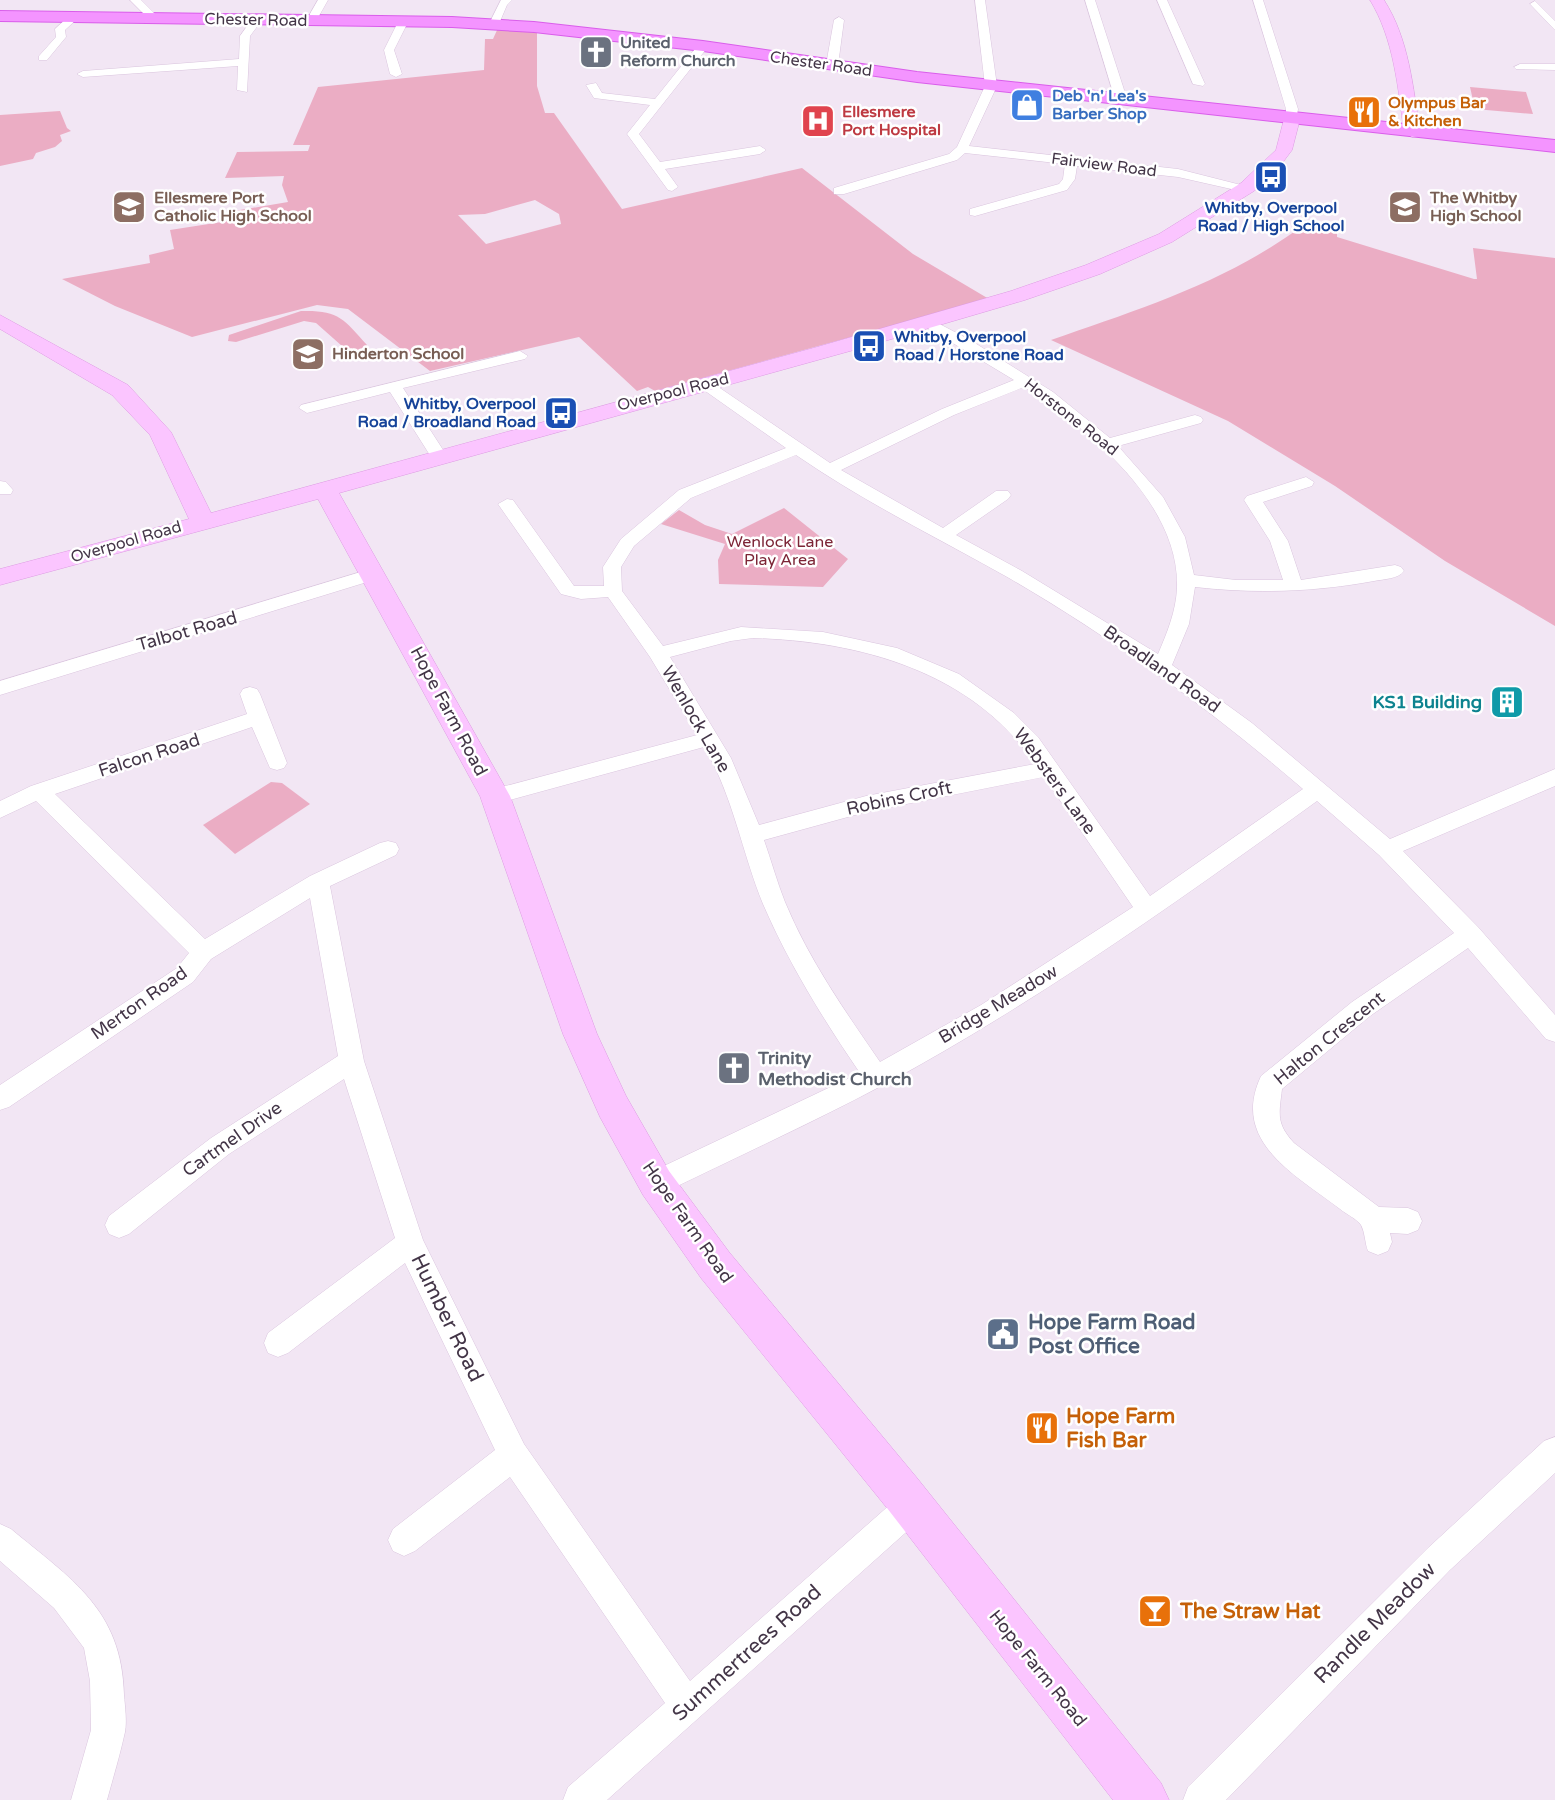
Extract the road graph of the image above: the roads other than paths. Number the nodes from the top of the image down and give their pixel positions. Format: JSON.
{"nodes":[{"id":1,"x":135,"y":0,"type":"edge"},
{"id":2,"x":323,"y":0,"type":"edge"},
{"id":3,"x":506,"y":0,"type":"edge"},
{"id":4,"x":980,"y":0,"type":"edge"},
{"id":5,"x":1090,"y":0,"type":"edge"},
{"id":6,"x":1162,"y":0,"type":"edge"},
{"id":7,"x":1258,"y":0,"type":"edge"},
{"id":8,"x":1377,"y":0,"type":"edge"},
{"id":9,"x":1535,"y":4,"type":"dead end"},
{"id":10,"x":0,"y":16,"type":"edge"},
{"id":11,"x":73,"y":18,"type":"junction"},
{"id":12,"x":155,"y":19,"type":"junction"},
{"id":13,"x":257,"y":20,"type":"junction"},
{"id":14,"x":839,"y":20,"type":"dead end"},
{"id":15,"x":311,"y":21,"type":"junction"},
{"id":16,"x":403,"y":22,"type":"junction"},
{"id":17,"x":494,"y":24,"type":"junction"},
{"id":18,"x":1555,"y":27,"type":"edge"},
{"id":19,"x":703,"y":46,"type":"junction"},
{"id":20,"x":43,"y":58,"type":"dead end"},
{"id":21,"x":244,"y":62,"type":"junction"},
{"id":22,"x":832,"y":65,"type":"junction"},
{"id":23,"x":1520,"y":67,"type":"dead end"},
{"id":24,"x":1555,"y":67,"type":"edge"},
{"id":25,"x":83,"y":74,"type":"dead end"},
{"id":26,"x":396,"y":74,"type":"dead end"},
{"id":27,"x":1199,"y":84,"type":"dead end"},
{"id":28,"x":592,"y":85,"type":"dead end"},
{"id":29,"x":991,"y":86,"type":"junction"},
{"id":30,"x":243,"y":90,"type":"dead end"},
{"id":31,"x":1121,"y":99,"type":"junction"},
{"id":32,"x":659,"y":103,"type":"junction"},
{"id":33,"x":1292,"y":119,"type":"junction"},
{"id":34,"x":1412,"y":132,"type":"junction"},
{"id":35,"x":1555,"y":146,"type":"edge"},
{"id":36,"x":962,"y":149,"type":"junction"},
{"id":37,"x":760,"y":150,"type":"dead end"},
{"id":38,"x":1072,"y":161,"type":"junction"},
{"id":39,"x":657,"y":166,"type":"junction"},
{"id":40,"x":672,"y":187,"type":"dead end"},
{"id":41,"x":1244,"y":190,"type":"junction"},
{"id":42,"x":839,"y":191,"type":"dead end"},
{"id":43,"x":975,"y":212,"type":"dead end"},
{"id":44,"x":0,"y":321,"type":"edge"},
{"id":45,"x":928,"y":322,"type":"junction"},
{"id":46,"x":520,"y":356,"type":"dead end"},
{"id":47,"x":1025,"y":381,"type":"junction"},
{"id":48,"x":706,"y":385,"type":"junction"},
{"id":49,"x":394,"y":386,"type":"junction"},
{"id":50,"x":307,"y":409,"type":"dead end"},
{"id":51,"x":1195,"y":420,"type":"dead end"},
{"id":52,"x":1110,"y":443,"type":"junction"},
{"id":53,"x":797,"y":449,"type":"junction"},
{"id":54,"x":439,"y":456,"type":"junction"},
{"id":55,"x":829,"y":470,"type":"junction"},
{"id":56,"x":1306,"y":482,"type":"dead end"},
{"id":57,"x":325,"y":490,"type":"junction"},
{"id":58,"x":1002,"y":495,"type":"dead end"},
{"id":59,"x":533,"y":507,"type":"dead end"},
{"id":60,"x":202,"y":520,"type":"junction"},
{"id":61,"x":944,"y":535,"type":"junction"},
{"id":62,"x":1395,"y":571,"type":"dead end"},
{"id":63,"x":374,"y":574,"type":"junction"},
{"id":64,"x":0,"y":577,"type":"edge"},
{"id":65,"x":1186,"y":580,"type":"junction"},
{"id":66,"x":1294,"y":586,"type":"junction"},
{"id":67,"x":612,"y":591,"type":"junction"},
{"id":68,"x":658,"y":654,"type":"junction"},
{"id":69,"x":1162,"y":666,"type":"junction"},
{"id":70,"x":0,"y":688,"type":"edge"},
{"id":71,"x":250,"y":694,"type":"dead end"},
{"id":72,"x":258,"y":718,"type":"junction"},
{"id":73,"x":709,"y":739,"type":"junction"},
{"id":74,"x":276,"y":763,"type":"dead end"},
{"id":75,"x":1048,"y":769,"type":"junction"},
{"id":76,"x":1555,"y":776,"type":"edge"},
{"id":77,"x":1319,"y":789,"type":"junction"},
{"id":78,"x":39,"y":791,"type":"junction"},
{"id":79,"x":495,"y":796,"type":"junction"},
{"id":80,"x":0,"y":810,"type":"edge"},
{"id":81,"x":752,"y":835,"type":"junction"},
{"id":82,"x":388,"y":849,"type":"dead end"},
{"id":83,"x":1387,"y":849,"type":"junction"},
{"id":84,"x":318,"y":881,"type":"junction"},
{"id":85,"x":1147,"y":909,"type":"junction"},
{"id":86,"x":1470,"y":934,"type":"junction"},
{"id":87,"x":203,"y":952,"type":"junction"},
{"id":88,"x":1555,"y":1032,"type":"edge"},
{"id":89,"x":351,"y":1061,"type":"junction"},
{"id":90,"x":876,"y":1076,"type":"junction"},
{"id":91,"x":3,"y":1090,"type":"edge"},
{"id":92,"x":656,"y":1183,"type":"junction"},
{"id":93,"x":1408,"y":1221,"type":"dead end"},
{"id":94,"x":119,"y":1225,"type":"dead end"},
{"id":95,"x":410,"y":1243,"type":"junction"},
{"id":96,"x":278,"y":1343,"type":"dead end"},
{"id":97,"x":1555,"y":1452,"type":"edge"},
{"id":98,"x":513,"y":1455,"type":"junction"},
{"id":99,"x":912,"y":1506,"type":"junction"},
{"id":100,"x":0,"y":1540,"type":"edge"},
{"id":101,"x":404,"y":1540,"type":"dead end"},
{"id":102,"x":687,"y":1706,"type":"junction"},
{"id":103,"x":89,"y":1800,"type":"edge"},
{"id":104,"x":581,"y":1800,"type":"edge"},
{"id":105,"x":1144,"y":1800,"type":"edge"},
{"id":106,"x":1200,"y":1800,"type":"edge"}],
"edges":[{"from":1,"to":12,"type":"street"},
{"from":2,"to":15,"type":"street"},
{"from":3,"to":17,"type":"street"},
{"from":4,"to":29,"type":"street"},
{"from":5,"to":31,"type":"street"},
{"from":6,"to":27,"type":"street"},
{"from":7,"to":33,"type":"street"},
{"from":8,"to":34,"type":"street"},
{"from":9,"to":18,"type":"street"},
{"from":10,"to":11,"type":"main road","name":"Chester Road"},
{"from":11,"to":12,"type":"main road","name":"Chester Road"},
{"from":11,"to":20,"type":"street"},
{"from":12,"to":13,"type":"main road","name":"Chester Road"},
{"from":13,"to":15,"type":"main road","name":"Chester Road"},
{"from":13,"to":21,"type":"street"},
{"from":14,"to":22,"type":"street"},
{"from":15,"to":16,"type":"main road","name":"Chester Road"},
{"from":16,"to":17,"type":"main road","name":"Chester Road"},
{"from":16,"to":26,"type":"street"},
{"from":17,"to":19,"type":"main road","name":"Chester Road"},
{"from":19,"to":22,"type":"main road","name":"Chester Road"},
{"from":19,"to":32,"type":"street"},
{"from":21,"to":25,"type":"street"},
{"from":21,"to":30,"type":"street"},
{"from":22,"to":29,"type":"main road","name":"Chester Road"},
{"from":23,"to":24,"type":"street"},
{"from":28,"to":32,"type":"street"},
{"from":29,"to":31,"type":"main road","name":"Chester Road"},
{"from":29,"to":36,"type":"street"},
{"from":31,"to":33,"type":"main road","name":"Chester Road"},
{"from":32,"to":39,"type":"street"},
{"from":33,"to":34,"type":"main road","name":"Chester Road"},
{"from":33,"to":41,"type":"street","name":"Overpool Road"},
{"from":34,"to":35,"type":"main road","name":"Chester Road"},
{"from":36,"to":38,"type":"street","name":"Fairview Road"},
{"from":36,"to":42,"type":"street"},
{"from":37,"to":39,"type":"street"},
{"from":38,"to":41,"type":"street","name":"Fairview Road"},
{"from":38,"to":43,"type":"street"},
{"from":39,"to":40,"type":"street"},
{"from":41,"to":45,"type":"street","name":"Overpool Road"},
{"from":44,"to":60,"type":"street"},
{"from":45,"to":47,"type":"street","name":"Horstone Road"},
{"from":45,"to":48,"type":"street","name":"Overpool Road"},
{"from":46,"to":49,"type":"street"},
{"from":47,"to":52,"type":"street","name":"Horstone Road"},
{"from":47,"to":55,"type":"street"},
{"from":48,"to":53,"type":"street","name":"Broadland Road"},
{"from":48,"to":54,"type":"street","name":"Overpool Road"},
{"from":49,"to":50,"type":"street"},
{"from":49,"to":54,"type":"street"},
{"from":51,"to":52,"type":"street"},
{"from":52,"to":65,"type":"street","name":"Horstone Road"},
{"from":53,"to":55,"type":"street","name":"Broadland Road"},
{"from":53,"to":67,"type":"street"},
{"from":54,"to":57,"type":"street","name":"Overpool Road"},
{"from":55,"to":61,"type":"street","name":"Broadland Road"},
{"from":56,"to":66,"type":"street"},
{"from":57,"to":60,"type":"street","name":"Overpool Road"},
{"from":57,"to":63,"type":"street","name":"Hope Farm Road"},
{"from":58,"to":61,"type":"street"},
{"from":59,"to":67,"type":"street"},
{"from":60,"to":64,"type":"street","name":"Overpool Road"},
{"from":61,"to":69,"type":"street","name":"Broadland Road"},
{"from":62,"to":66,"type":"street"},
{"from":63,"to":70,"type":"street","name":"Talbot Road"},
{"from":63,"to":79,"type":"street","name":"Hope Farm Road"},
{"from":65,"to":66,"type":"street"},
{"from":65,"to":69,"type":"street","name":"Horstone Road"},
{"from":67,"to":68,"type":"street","name":"Wenlock Lane"},
{"from":68,"to":73,"type":"street","name":"Wenlock Lane"},
{"from":68,"to":75,"type":"street","name":"Websters Lane"},
{"from":69,"to":77,"type":"street","name":"Broadland Road"},
{"from":71,"to":72,"type":"street"},
{"from":72,"to":74,"type":"street"},
{"from":72,"to":78,"type":"street","name":"Falcon Road"},
{"from":73,"to":79,"type":"street"},
{"from":73,"to":81,"type":"street","name":"Wenlock Lane"},
{"from":75,"to":81,"type":"street","name":"Robins Croft"},
{"from":75,"to":85,"type":"street","name":"Websters Lane"},
{"from":76,"to":83,"type":"street"},
{"from":77,"to":83,"type":"street","name":"Broadland Road"},
{"from":77,"to":85,"type":"street","name":"Bridge Meadow"},
{"from":78,"to":80,"type":"street","name":"Falcon Road"},
{"from":78,"to":87,"type":"street"},
{"from":79,"to":92,"type":"street","name":"Hope Farm Road"},
{"from":81,"to":90,"type":"street","name":"Wenlock Lane"},
{"from":82,"to":84,"type":"street","name":"Merton Road"},
{"from":83,"to":86,"type":"street","name":"Broadland Road"},
{"from":84,"to":87,"type":"street","name":"Merton Road"},
{"from":84,"to":89,"type":"street","name":"Humber Road"},
{"from":85,"to":90,"type":"street","name":"Bridge Meadow"},
{"from":86,"to":88,"type":"street","name":"Broadland Road"},
{"from":86,"to":93,"type":"street","name":"Halton Crescent"},
{"from":87,"to":91,"type":"street","name":"Merton Road"},
{"from":89,"to":94,"type":"street","name":"Cartmel Drive"},
{"from":89,"to":95,"type":"street","name":"Humber Road"},
{"from":90,"to":92,"type":"street","name":"Bridge Meadow"},
{"from":92,"to":99,"type":"street","name":"Hope Farm Road"},
{"from":95,"to":96,"type":"street"},
{"from":95,"to":98,"type":"street","name":"Humber Road"},
{"from":97,"to":106,"type":"street","name":"Randle Meadow"},
{"from":98,"to":101,"type":"street"},
{"from":98,"to":102,"type":"street","name":"Humber Road"},
{"from":99,"to":102,"type":"street","name":"Summertrees Road"},
{"from":99,"to":105,"type":"street","name":"Hope Farm Road"},
{"from":100,"to":103,"type":"street"},
{"from":102,"to":104,"type":"street","name":"Summertrees Road"}]}
